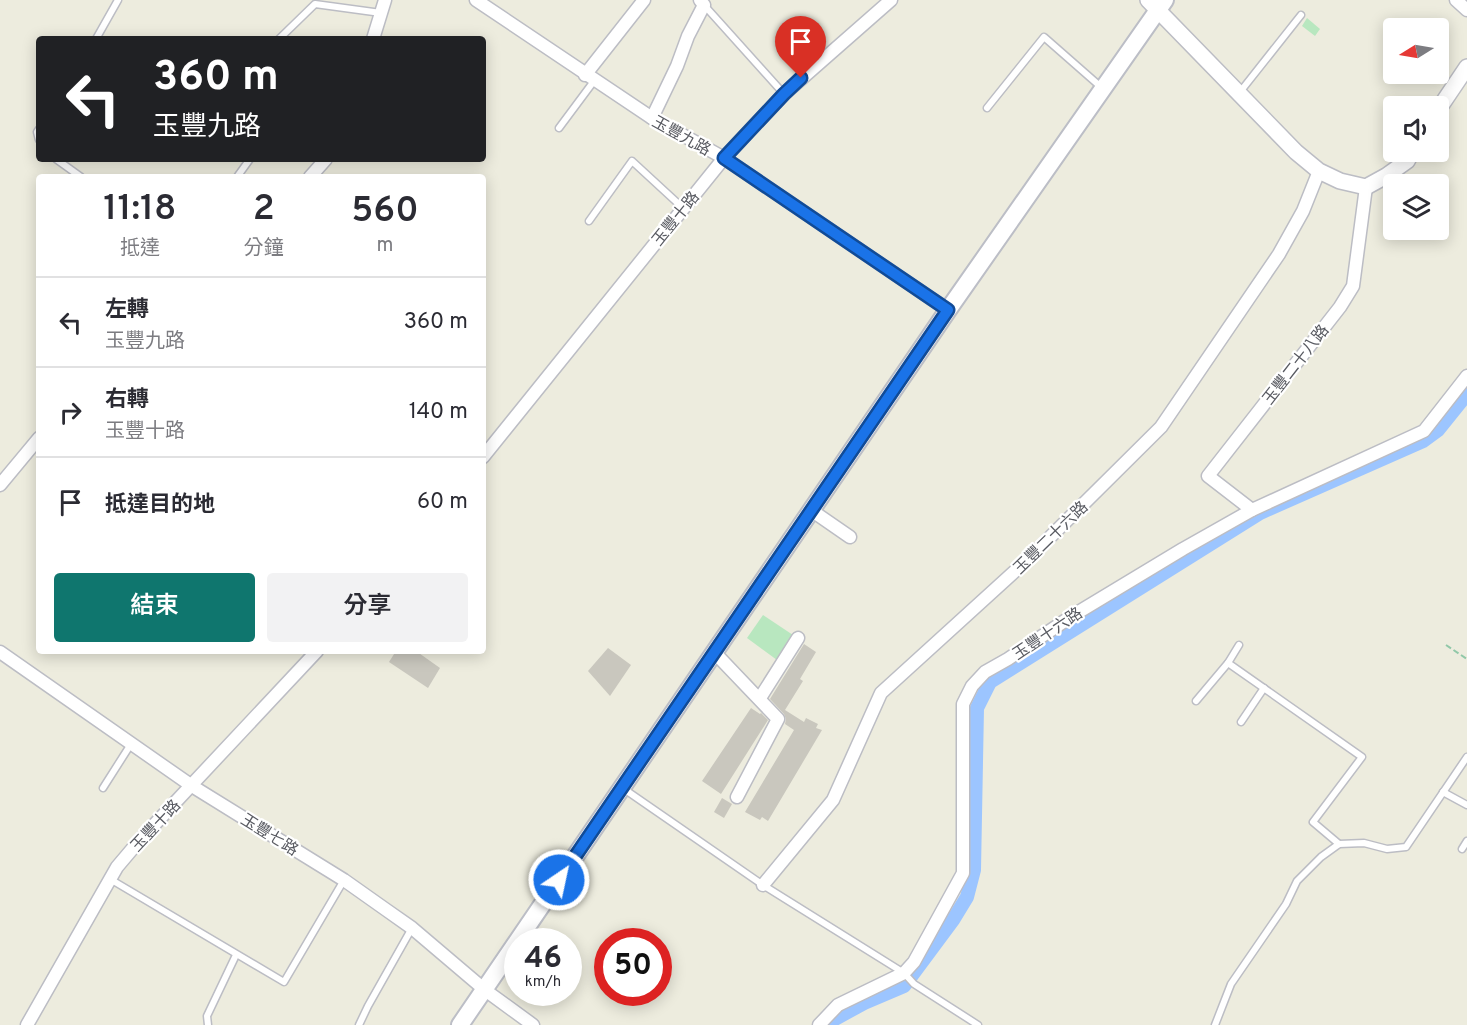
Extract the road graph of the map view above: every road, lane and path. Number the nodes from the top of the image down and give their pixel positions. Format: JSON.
{"nodes":[{"id":1,"x":118,"y":0,"type":"edge"},
{"id":2,"x":385,"y":0,"type":"edge"},
{"id":3,"x":476,"y":0,"type":"edge"},
{"id":4,"x":644,"y":0,"type":"edge"},
{"id":5,"x":891,"y":0,"type":"edge"},
{"id":6,"x":1456,"y":0,"type":"edge"},
{"id":7,"x":702,"y":3,"type":"edge"},
{"id":8,"x":1157,"y":3,"type":"edge"},
{"id":9,"x":1467,"y":10,"type":"edge"},
{"id":10,"x":381,"y":13,"type":"junction"},
{"id":11,"x":1301,"y":15,"type":"dead end"},
{"id":12,"x":98,"y":36,"type":"edge"},
{"id":13,"x":282,"y":36,"type":"edge"},
{"id":14,"x":374,"y":36,"type":"edge"},
{"id":15,"x":1467,"y":67,"type":"edge"},
{"id":16,"x":590,"y":78,"type":"junction"},
{"id":17,"x":1102,"y":88,"type":"junction"},
{"id":18,"x":1239,"y":92,"type":"junction"},
{"id":19,"x":784,"y":94,"type":"junction"},
{"id":20,"x":1447,"y":96,"type":"edge"},
{"id":21,"x":987,"y":108,"type":"dead end"},
{"id":22,"x":652,"y":118,"type":"junction"},
{"id":23,"x":559,"y":129,"type":"dead end"},
{"id":24,"x":724,"y":158,"type":"junction"},
{"id":25,"x":60,"y":162,"type":"edge"},
{"id":26,"x":323,"y":162,"type":"edge"},
{"id":27,"x":1406,"y":162,"type":"edge"},
{"id":28,"x":1319,"y":171,"type":"junction"},
{"id":29,"x":77,"y":174,"type":"edge"},
{"id":30,"x":313,"y":174,"type":"edge"},
{"id":31,"x":1365,"y":187,"type":"junction"},
{"id":32,"x":683,"y":208,"type":"junction"},
{"id":33,"x":589,"y":221,"type":"dead end"},
{"id":34,"x":948,"y":310,"type":"junction"},
{"id":35,"x":1467,"y":376,"type":"edge"},
{"id":36,"x":36,"y":442,"type":"edge"},
{"id":37,"x":486,"y":453,"type":"edge"},
{"id":38,"x":0,"y":485,"type":"edge"},
{"id":39,"x":811,"y":510,"type":"junction"},
{"id":40,"x":1252,"y":510,"type":"junction"},
{"id":41,"x":850,"y":537,"type":"dead end"},
{"id":42,"x":798,"y":638,"type":"dead end"},
{"id":43,"x":1239,"y":645,"type":"dead end"},
{"id":44,"x":1446,"y":645,"type":"dead end"},
{"id":45,"x":0,"y":652,"type":"edge"},
{"id":46,"x":714,"y":652,"type":"junction"},
{"id":47,"x":314,"y":654,"type":"edge"},
{"id":48,"x":1467,"y":659,"type":"edge"},
{"id":49,"x":1228,"y":663,"type":"junction"},
{"id":50,"x":1264,"y":688,"type":"junction"},
{"id":51,"x":760,"y":699,"type":"junction"},
{"id":52,"x":1196,"y":702,"type":"dead end"},
{"id":53,"x":1241,"y":722,"type":"dead end"},
{"id":54,"x":132,"y":744,"type":"junction"},
{"id":55,"x":1467,"y":757,"type":"edge"},
{"id":56,"x":192,"y":786,"type":"junction"},
{"id":57,"x":621,"y":787,"type":"junction"},
{"id":58,"x":103,"y":788,"type":"dead end"},
{"id":59,"x":1443,"y":792,"type":"junction"},
{"id":60,"x":737,"y":797,"type":"dead end"},
{"id":61,"x":1467,"y":805,"type":"edge"},
{"id":62,"x":1467,"y":841,"type":"edge"},
{"id":63,"x":1339,"y":844,"type":"junction"},
{"id":64,"x":1462,"y":849,"type":"dead end"},
{"id":65,"x":110,"y":879,"type":"junction"},
{"id":66,"x":344,"y":880,"type":"junction"},
{"id":67,"x":763,"y":885,"type":"junction"},
{"id":68,"x":412,"y":927,"type":"junction"},
{"id":69,"x":236,"y":955,"type":"junction"},
{"id":70,"x":905,"y":974,"type":"junction"},
{"id":71,"x":485,"y":990,"type":"junction"},
{"id":72,"x":27,"y":1025,"type":"edge"},
{"id":73,"x":208,"y":1025,"type":"edge"},
{"id":74,"x":359,"y":1025,"type":"edge"},
{"id":75,"x":460,"y":1025,"type":"edge"},
{"id":76,"x":532,"y":1025,"type":"edge"},
{"id":77,"x":819,"y":1025,"type":"edge"},
{"id":78,"x":978,"y":1025,"type":"edge"},
{"id":79,"x":1215,"y":1025,"type":"edge"}],
"edges":[{"from":1,"to":12,"type":"lane"},
{"from":2,"to":10,"type":"street"},
{"from":3,"to":16,"type":"street","name":"玉豐九路"},
{"from":4,"to":16,"type":"street"},
{"from":5,"to":19,"type":"street","name":"玉豐十路"},
{"from":6,"to":9,"type":"street"},
{"from":7,"to":19,"type":"lane"},
{"from":7,"to":22,"type":"street"},
{"from":8,"to":17,"type":"main road"},
{"from":8,"to":18,"type":"street"},
{"from":10,"to":13,"type":"lane"},
{"from":10,"to":14,"type":"street"},
{"from":11,"to":18,"type":"lane"},
{"from":15,"to":20,"type":"street"},
{"from":16,"to":22,"type":"street","name":"玉豐九路"},
{"from":16,"to":23,"type":"lane"},
{"from":17,"to":21,"type":"lane"},
{"from":17,"to":34,"type":"main road"},
{"from":18,"to":28,"type":"street"},
{"from":19,"to":24,"type":"street","name":"玉豐十路"},
{"from":22,"to":24,"type":"street","name":"玉豐九路"},
{"from":24,"to":32,"type":"street","name":"玉豐十路"},
{"from":24,"to":34,"type":"street","name":"玉豐九路"},
{"from":25,"to":29,"type":"lane"},
{"from":26,"to":30,"type":"street"},
{"from":27,"to":31,"type":"street"},
{"from":28,"to":31,"type":"street"},
{"from":28,"to":67,"type":"street","name":"玉豐二十六路"},
{"from":31,"to":40,"type":"street","name":"玉豐二十八路"},
{"from":32,"to":33,"type":"lane"},
{"from":32,"to":37,"type":"street","name":"玉豐十路"},
{"from":34,"to":39,"type":"main road"},
{"from":35,"to":40,"type":"street","name":"玉豐十六路"},
{"from":36,"to":38,"type":"street"},
{"from":39,"to":41,"type":"street"},
{"from":39,"to":46,"type":"main road"},
{"from":40,"to":70,"type":"street","name":"玉豐十六路"},
{"from":42,"to":51,"type":"street"},
{"from":43,"to":49,"type":"lane"},
{"from":44,"to":48,"type":"path"},
{"from":45,"to":54,"type":"street","name":"玉豐七路"},
{"from":46,"to":51,"type":"street"},
{"from":46,"to":57,"type":"main road"},
{"from":47,"to":56,"type":"street","name":"玉豐十路"},
{"from":49,"to":50,"type":"lane"},
{"from":49,"to":52,"type":"lane"},
{"from":50,"to":53,"type":"lane"},
{"from":50,"to":63,"type":"lane"},
{"from":51,"to":60,"type":"street"},
{"from":54,"to":56,"type":"street","name":"玉豐七路"},
{"from":54,"to":58,"type":"lane"},
{"from":55,"to":59,"type":"lane"},
{"from":56,"to":65,"type":"street","name":"玉豐十路"},
{"from":56,"to":66,"type":"street","name":"玉豐七路"},
{"from":57,"to":67,"type":"lane"},
{"from":57,"to":71,"type":"main road"},
{"from":59,"to":61,"type":"lane"},
{"from":59,"to":63,"type":"lane"},
{"from":62,"to":64,"type":"lane"},
{"from":63,"to":79,"type":"lane"},
{"from":65,"to":69,"type":"lane"},
{"from":65,"to":72,"type":"street","name":"玉豐十路"},
{"from":66,"to":68,"type":"street","name":"玉豐七路"},
{"from":66,"to":69,"type":"lane"},
{"from":67,"to":70,"type":"lane"},
{"from":68,"to":71,"type":"street","name":"玉豐七路"},
{"from":68,"to":74,"type":"lane"},
{"from":69,"to":73,"type":"lane"},
{"from":70,"to":77,"type":"street","name":"玉豐十六路"},
{"from":70,"to":78,"type":"lane"},
{"from":71,"to":75,"type":"main road"},
{"from":71,"to":76,"type":"street","name":"玉豐七路"}]}
